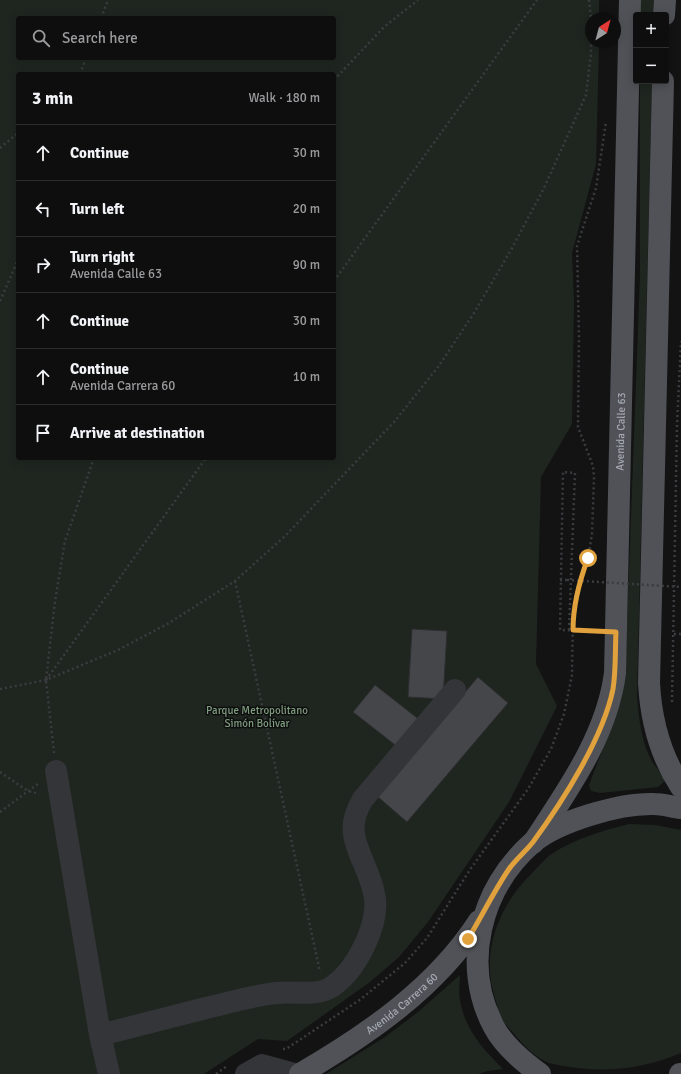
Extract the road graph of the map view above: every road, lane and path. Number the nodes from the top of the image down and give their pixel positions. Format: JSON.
{"nodes":[{"id":1,"x":108,"y":0,"type":"edge"},
{"id":2,"x":418,"y":0,"type":"edge"},
{"id":3,"x":537,"y":0,"type":"edge"},
{"id":4,"x":589,"y":0,"type":"edge"},
{"id":5,"x":630,"y":0,"type":"edge"},
{"id":6,"x":665,"y":0,"type":"edge"},
{"id":7,"x":590,"y":12,"type":"edge"},
{"id":8,"x":664,"y":12,"type":"edge"},
{"id":9,"x":102,"y":16,"type":"edge"},
{"id":10,"x":591,"y":48,"type":"edge"},
{"id":11,"x":85,"y":60,"type":"edge"},
{"id":12,"x":81,"y":72,"type":"edge"},
{"id":13,"x":336,"y":78,"type":"edge"},
{"id":14,"x":663,"y":84,"type":"edge"},
{"id":15,"x":606,"y":114,"type":"dead end"},
{"id":16,"x":16,"y":135,"type":"edge"},
{"id":17,"x":0,"y":148,"type":"edge"},
{"id":18,"x":16,"y":265,"type":"edge"},
{"id":19,"x":336,"y":278,"type":"edge"},
{"id":20,"x":0,"y":301,"type":"edge"},
{"id":21,"x":681,"y":341,"type":"edge"},
{"id":22,"x":93,"y":460,"type":"edge"},
{"id":23,"x":205,"y":460,"type":"edge"},
{"id":24,"x":560,"y":580,"type":"junction"},
{"id":25,"x":235,"y":581,"type":"junction"},
{"id":26,"x":681,"y":587,"type":"edge"},
{"id":27,"x":571,"y":630,"type":"junction"},
{"id":28,"x":616,"y":632,"type":"junction"},
{"id":29,"x":46,"y":680,"type":"junction"},
{"id":30,"x":0,"y":689,"type":"edge"},
{"id":31,"x":455,"y":690,"type":"dead end"},
{"id":32,"x":672,"y":706,"type":"dead end"},
{"id":33,"x":56,"y":771,"type":"junction"},
{"id":34,"x":0,"y":772,"type":"edge"},
{"id":35,"x":681,"y":787,"type":"edge"},
{"id":36,"x":28,"y":792,"type":"junction"},
{"id":37,"x":60,"y":798,"type":"junction"},
{"id":38,"x":681,"y":808,"type":"edge"},
{"id":39,"x":0,"y":812,"type":"edge"},
{"id":40,"x":533,"y":843,"type":"junction"},
{"id":41,"x":485,"y":912,"type":"junction"},
{"id":42,"x":324,"y":991,"type":"junction"},
{"id":43,"x":100,"y":1035,"type":"junction"},
{"id":44,"x":278,"y":1049,"type":"dead end"},
{"id":45,"x":237,"y":1070,"type":"edge"},
{"id":46,"x":109,"y":1074,"type":"edge"},
{"id":47,"x":216,"y":1074,"type":"edge"},
{"id":48,"x":295,"y":1074,"type":"edge"},
{"id":49,"x":300,"y":1074,"type":"edge"},
{"id":50,"x":540,"y":1074,"type":"edge"}],
"edges":[{"from":1,"to":9,"type":"path"},
{"from":2,"to":13,"type":"path"},
{"from":3,"to":19,"type":"path"},
{"from":4,"to":7,"type":"path"},
{"from":5,"to":28,"type":"main road","name":"Avenida Calle 63"},
{"from":6,"to":8,"type":"main road"},
{"from":10,"to":25,"type":"path"},
{"from":11,"to":12,"type":"path"},
{"from":14,"to":35,"type":"main road"},
{"from":15,"to":27,"type":"path"},
{"from":16,"to":17,"type":"path"},
{"from":18,"to":20,"type":"path"},
{"from":21,"to":32,"type":"path"},
{"from":22,"to":29,"type":"path"},
{"from":23,"to":29,"type":"path"},
{"from":24,"to":26,"type":"path","bridge":true},
{"from":24,"to":27,"type":"path"},
{"from":24,"to":27,"type":"path"},
{"from":25,"to":29,"type":"path"},
{"from":25,"to":42,"type":"path"},
{"from":27,"to":28,"type":"path"},
{"from":27,"to":44,"type":"path"},
{"from":28,"to":40,"type":"main road","name":"Avenida Calle 63"},
{"from":29,"to":30,"type":"path"},
{"from":29,"to":33,"type":"path"},
{"from":31,"to":42,"type":"street"},
{"from":33,"to":36,"type":"path"},
{"from":33,"to":37,"type":"street"},
{"from":34,"to":36,"type":"path"},
{"from":36,"to":37,"type":"path"},
{"from":36,"to":39,"type":"path"},
{"from":37,"to":43,"type":"street"},
{"from":38,"to":40,"type":"main road"},
{"from":40,"to":41,"type":"main road"},
{"from":41,"to":49,"type":"main road","name":"Avenida Carrera 60"},
{"from":41,"to":50,"type":"main road"},
{"from":42,"to":43,"type":"street"},
{"from":43,"to":46,"type":"street"},
{"from":45,"to":47,"type":"path"},
{"from":45,"to":48,"type":"street"}]}
